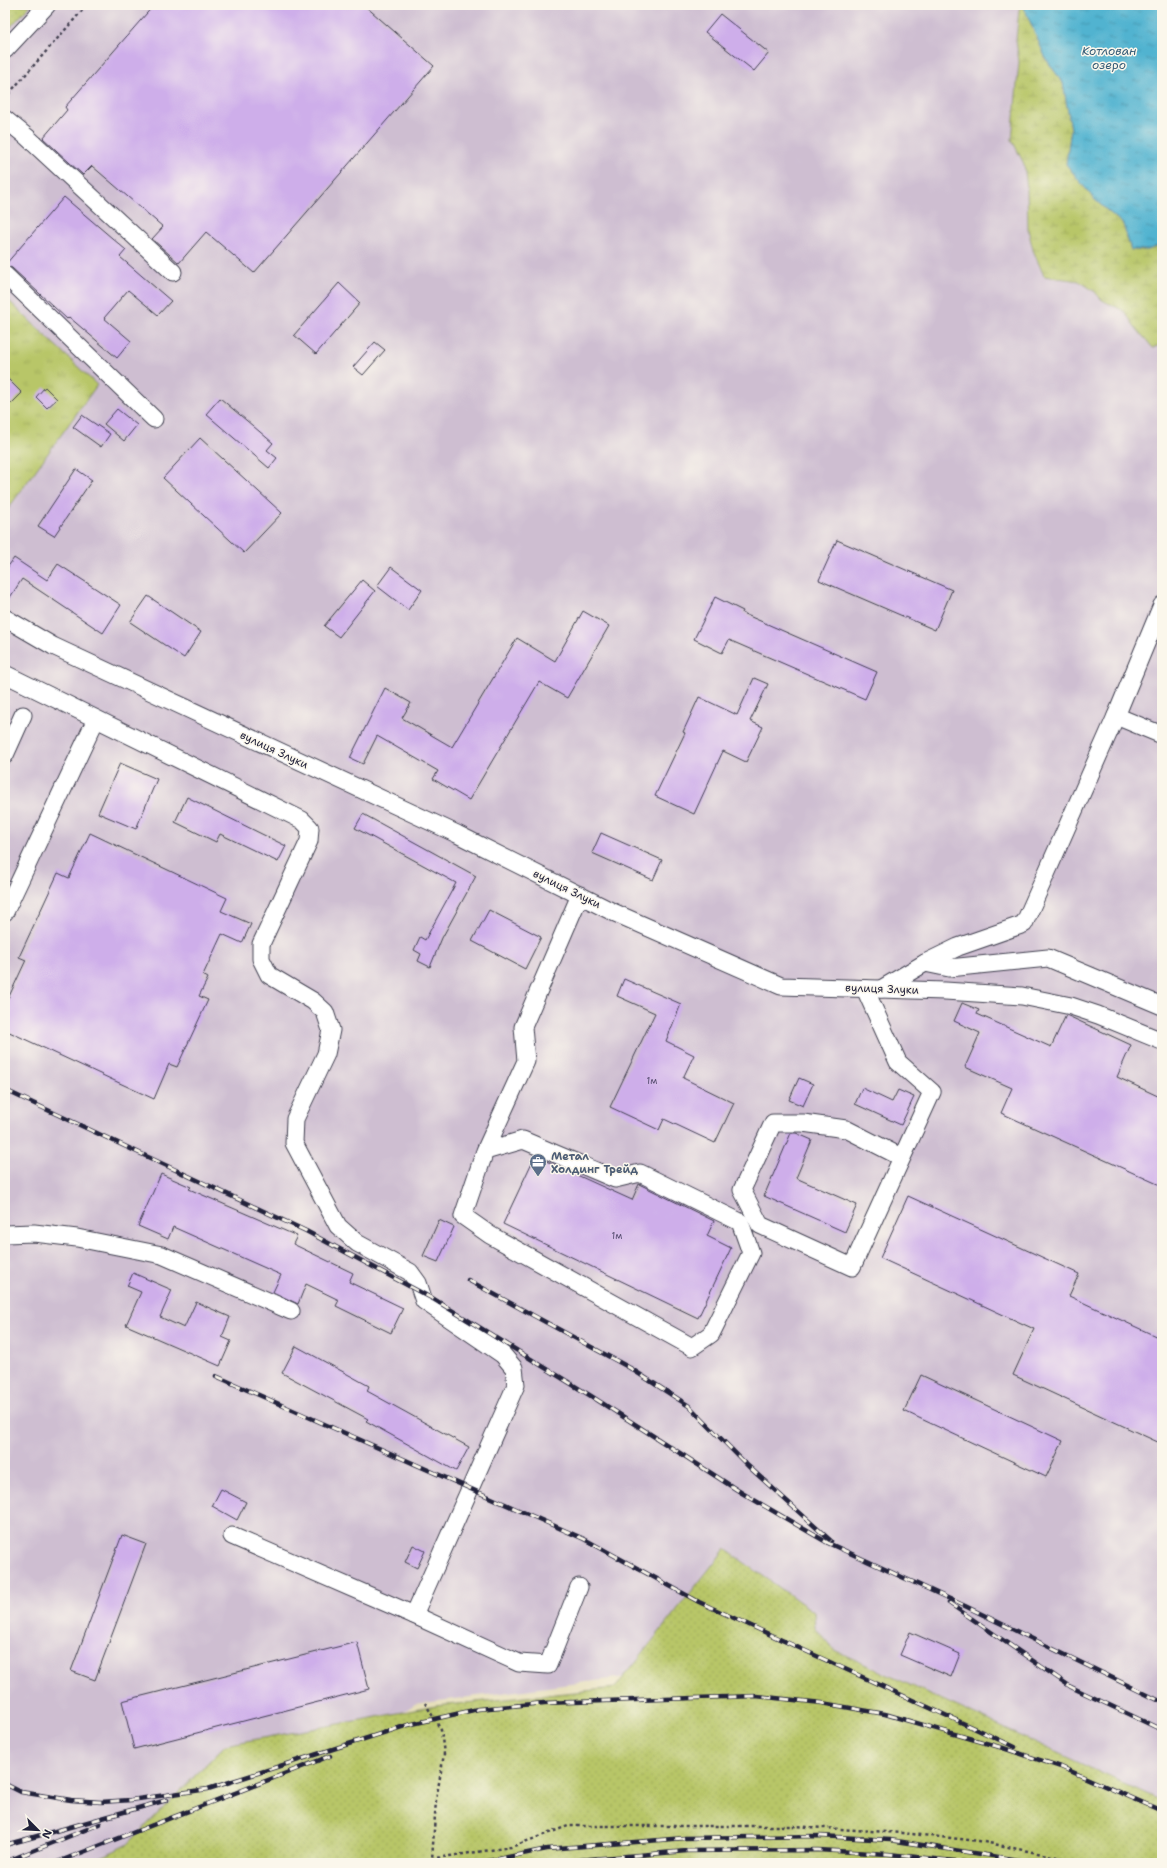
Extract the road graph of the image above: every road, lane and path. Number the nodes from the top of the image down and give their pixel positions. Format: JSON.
{"nodes":[{"id":1,"x":46,"y":5,"type":"edge"},
{"id":2,"x":87,"y":5,"type":"edge"},
{"id":3,"x":5,"y":50,"type":"edge"},
{"id":4,"x":5,"y":98,"type":"edge"},
{"id":5,"x":5,"y":119,"type":"edge"},
{"id":6,"x":173,"y":272,"type":"dead end"},
{"id":7,"x":5,"y":275,"type":"edge"},
{"id":8,"x":154,"y":419,"type":"dead end"},
{"id":9,"x":1162,"y":605,"type":"edge"},
{"id":10,"x":5,"y":618,"type":"edge"},
{"id":11,"x":5,"y":674,"type":"edge"},
{"id":12,"x":23,"y":715,"type":"dead end"},
{"id":13,"x":1116,"y":716,"type":"junction"},
{"id":14,"x":96,"y":719,"type":"junction"},
{"id":15,"x":1162,"y":735,"type":"edge"},
{"id":16,"x":5,"y":755,"type":"edge"},
{"id":17,"x":580,"y":895,"type":"junction"},
{"id":18,"x":5,"y":912,"type":"edge"},
{"id":19,"x":925,"y":963,"type":"junction"},
{"id":20,"x":873,"y":989,"type":"junction"},
{"id":21,"x":1162,"y":1006,"type":"edge"},
{"id":22,"x":1162,"y":1041,"type":"edge"},
{"id":23,"x":485,"y":1151,"type":"junction"},
{"id":24,"x":901,"y":1157,"type":"junction"},
{"id":25,"x":5,"y":1234,"type":"edge"},
{"id":26,"x":291,"y":1311,"type":"dead end"},
{"id":27,"x":232,"y":1536,"type":"dead end"},
{"id":28,"x":579,"y":1587,"type":"dead end"},
{"id":29,"x":415,"y":1618,"type":"junction"},
{"id":30,"x":425,"y":1703,"type":"dead end"},
{"id":31,"x":432,"y":1860,"type":"junction"},
{"id":32,"x":420,"y":1863,"type":"edge"},
{"id":33,"x":1086,"y":1863,"type":"edge"}],
"edges":[{"from":1,"to":3,"type":"street"},
{"from":2,"to":4,"type":"path"},
{"from":5,"to":6,"type":"street"},
{"from":7,"to":8,"type":"street"},
{"from":9,"to":13,"type":"street"},
{"from":10,"to":17,"type":"street","name":"вулиця Злуки"},
{"from":11,"to":14,"type":"street"},
{"from":12,"to":16,"type":"street"},
{"from":13,"to":15,"type":"street"},
{"from":13,"to":19,"type":"street"},
{"from":14,"to":18,"type":"street"},
{"from":14,"to":29,"type":"street"},
{"from":17,"to":20,"type":"street","name":"вулиця Злуки"},
{"from":17,"to":23,"type":"street"},
{"from":19,"to":20,"type":"street"},
{"from":19,"to":21,"type":"street"},
{"from":20,"to":22,"type":"street","name":"вулиця Злуки"},
{"from":20,"to":24,"type":"street"},
{"from":23,"to":23,"type":"street"},
{"from":24,"to":24,"type":"street"},
{"from":25,"to":26,"type":"street"},
{"from":27,"to":29,"type":"street"},
{"from":28,"to":29,"type":"street"},
{"from":30,"to":31,"type":"path"},
{"from":31,"to":32,"type":"path"},
{"from":31,"to":33,"type":"path"}]}
